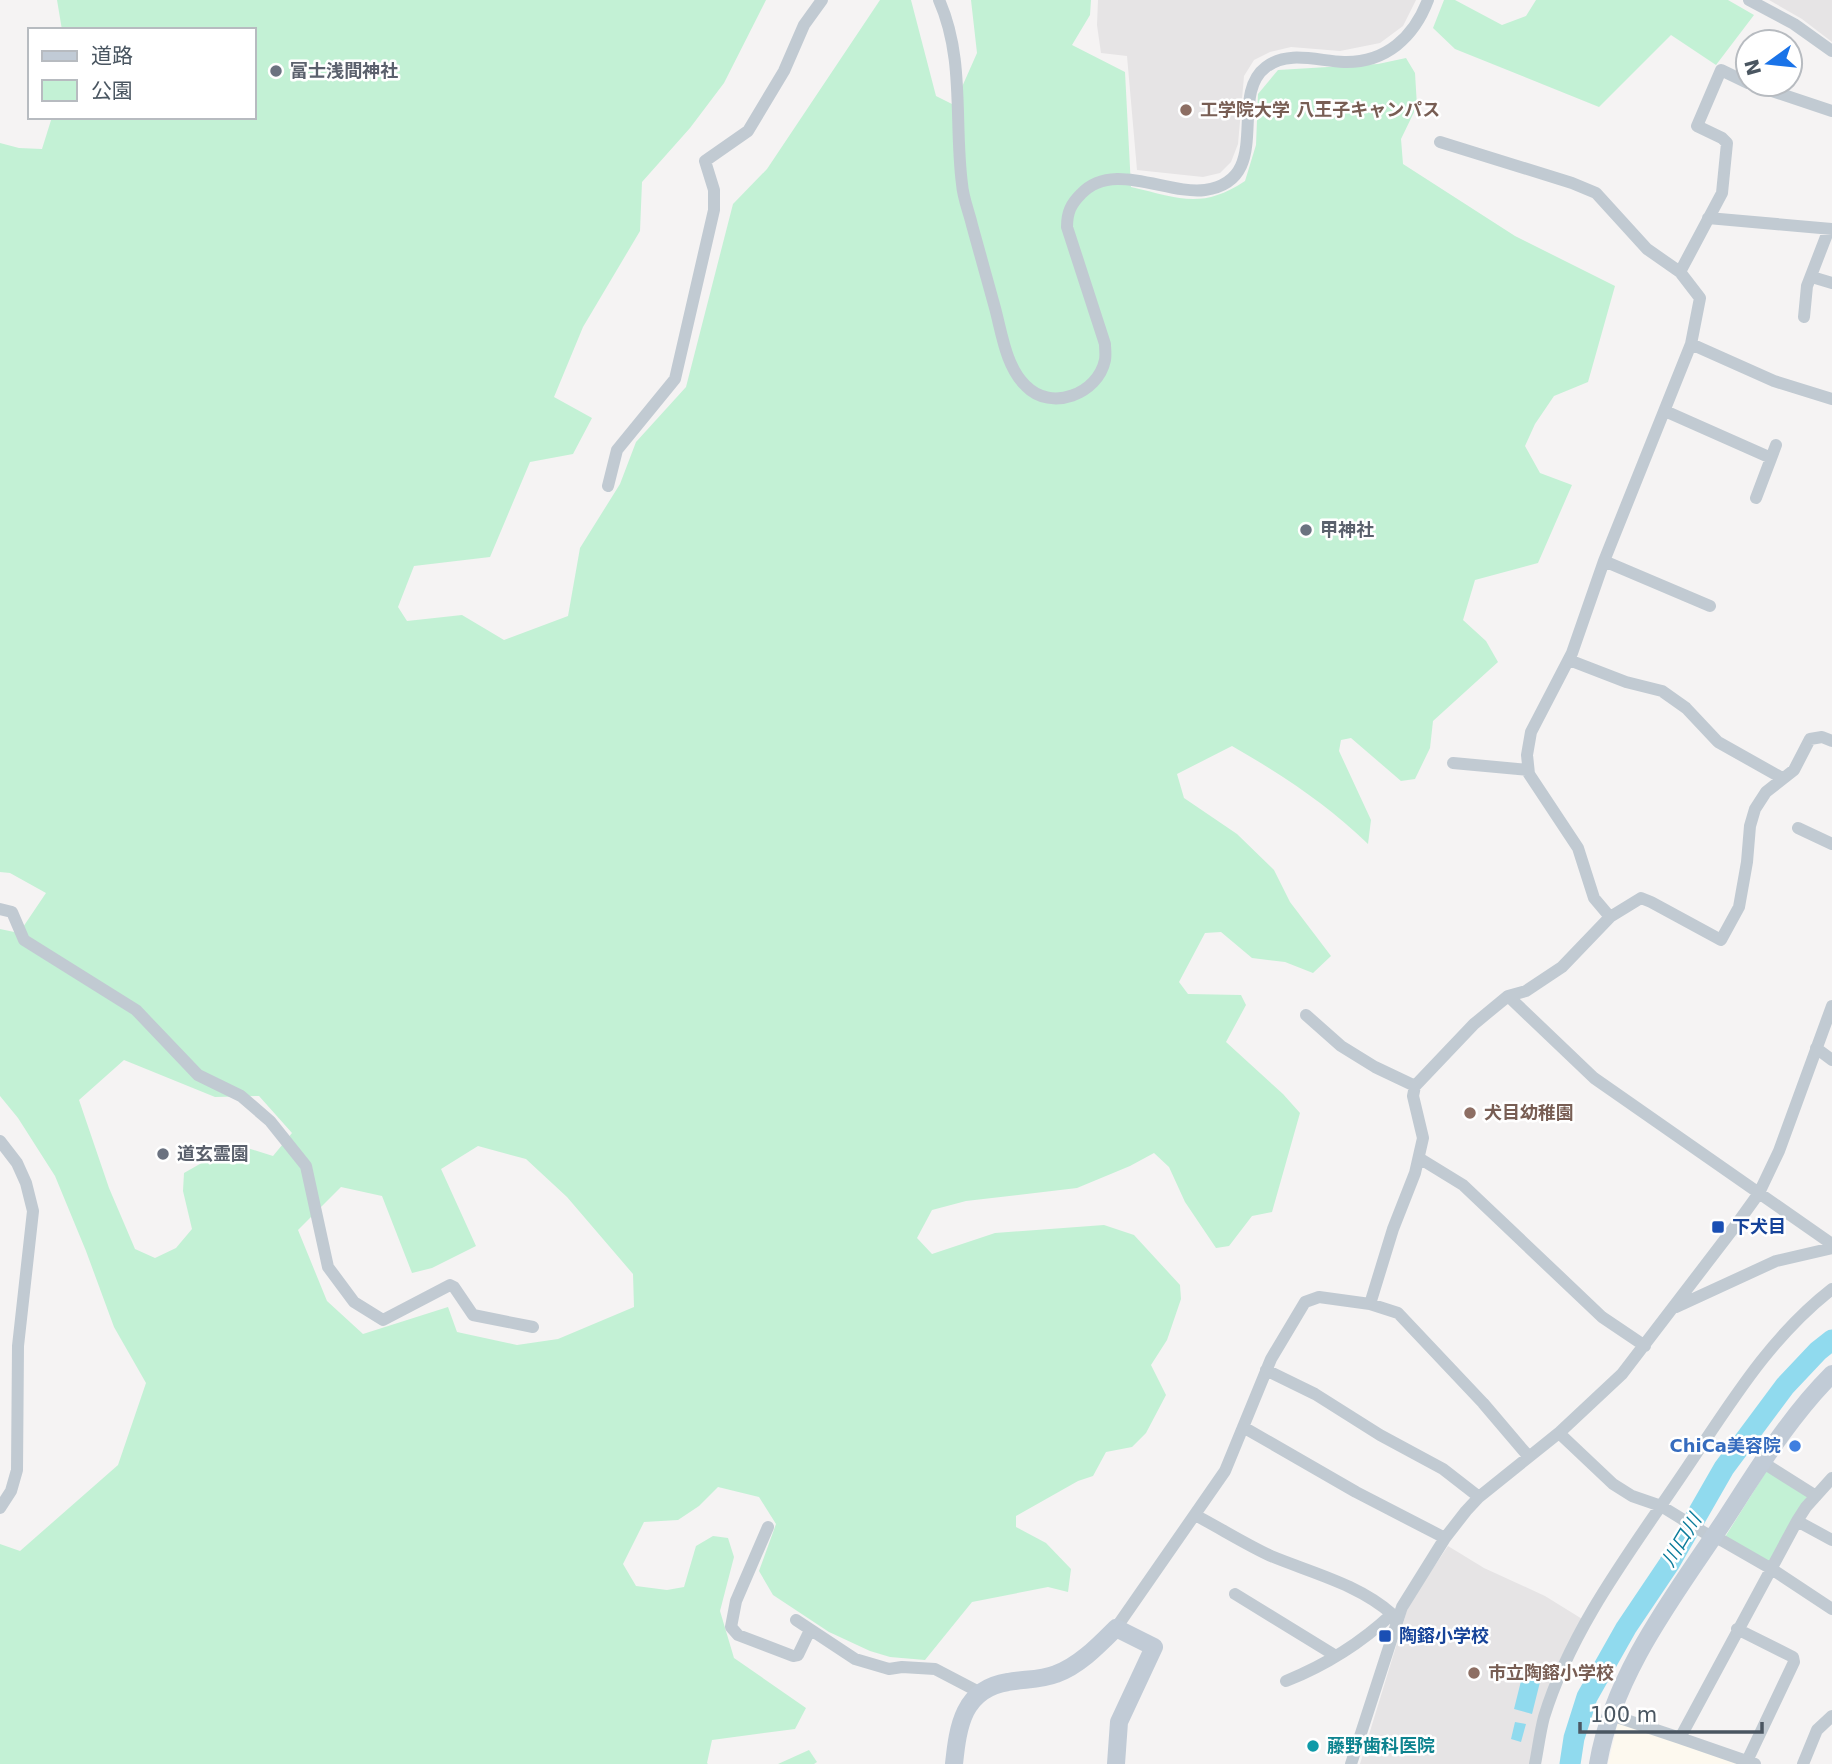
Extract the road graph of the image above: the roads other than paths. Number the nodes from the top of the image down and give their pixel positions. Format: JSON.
{"nodes":[{"id":1,"x":822,"y":0,"type":"edge"},
{"id":2,"x":939,"y":0,"type":"edge"},
{"id":3,"x":1428,"y":0,"type":"edge"},
{"id":4,"x":1749,"y":0,"type":"edge"},
{"id":5,"x":1832,"y":51,"type":"edge"},
{"id":6,"x":1734,"y":76,"type":"edge"},
{"id":7,"x":1793,"y":98,"type":"edge"},
{"id":8,"x":1832,"y":111,"type":"edge"},
{"id":9,"x":1440,"y":142,"type":"dead end"},
{"id":10,"x":1708,"y":218,"type":"junction"},
{"id":11,"x":1830,"y":229,"type":"edge"},
{"id":12,"x":1679,"y":272,"type":"junction"},
{"id":13,"x":1812,"y":277,"type":"junction"},
{"id":14,"x":1832,"y":283,"type":"edge"},
{"id":15,"x":1804,"y":317,"type":"dead end"},
{"id":16,"x":1691,"y":344,"type":"junction"},
{"id":17,"x":1832,"y":399,"type":"edge"},
{"id":18,"x":1665,"y":411,"type":"junction"},
{"id":19,"x":1776,"y":445,"type":"dead end"},
{"id":20,"x":1771,"y":458,"type":"junction"},
{"id":21,"x":608,"y":486,"type":"dead end"},
{"id":22,"x":1756,"y":498,"type":"dead end"},
{"id":23,"x":1604,"y":561,"type":"junction"},
{"id":24,"x":1710,"y":606,"type":"dead end"},
{"id":25,"x":1569,"y":660,"type":"junction"},
{"id":26,"x":1832,"y":740,"type":"edge"},
{"id":27,"x":1453,"y":763,"type":"dead end"},
{"id":28,"x":1528,"y":770,"type":"junction"},
{"id":29,"x":1782,"y":778,"type":"junction"},
{"id":30,"x":1798,"y":828,"type":"dead end"},
{"id":31,"x":1832,"y":844,"type":"edge"},
{"id":32,"x":0,"y":909,"type":"edge"},
{"id":33,"x":1610,"y":917,"type":"junction"},
{"id":34,"x":1508,"y":996,"type":"junction"},
{"id":35,"x":1832,"y":1006,"type":"edge"},
{"id":36,"x":1306,"y":1015,"type":"dead end"},
{"id":37,"x":1816,"y":1048,"type":"junction"},
{"id":38,"x":1832,"y":1060,"type":"edge"},
{"id":39,"x":1415,"y":1086,"type":"junction"},
{"id":40,"x":0,"y":1140,"type":"edge"},
{"id":41,"x":1419,"y":1158,"type":"junction"},
{"id":42,"x":1759,"y":1193,"type":"junction"},
{"id":43,"x":1832,"y":1246,"type":"edge"},
{"id":44,"x":1378,"y":1279,"type":"junction"},
{"id":45,"x":1832,"y":1289,"type":"edge"},
{"id":46,"x":1370,"y":1304,"type":"junction"},
{"id":47,"x":1675,"y":1308,"type":"junction"},
{"id":48,"x":1398,"y":1313,"type":"junction"},
{"id":49,"x":533,"y":1327,"type":"dead end"},
{"id":50,"x":1645,"y":1346,"type":"junction"},
{"id":51,"x":1266,"y":1370,"type":"junction"},
{"id":52,"x":1832,"y":1374,"type":"edge"},
{"id":53,"x":1243,"y":1427,"type":"junction"},
{"id":54,"x":1559,"y":1433,"type":"junction"},
{"id":55,"x":1529,"y":1457,"type":"junction"},
{"id":56,"x":1762,"y":1462,"type":"junction"},
{"id":57,"x":1832,"y":1478,"type":"edge"},
{"id":58,"x":1816,"y":1496,"type":"junction"},
{"id":59,"x":1479,"y":1497,"type":"junction"},
{"id":60,"x":1663,"y":1507,"type":"junction"},
{"id":61,"x":0,"y":1508,"type":"edge"},
{"id":62,"x":1195,"y":1515,"type":"junction"},
{"id":63,"x":1797,"y":1521,"type":"junction"},
{"id":64,"x":768,"y":1527,"type":"dead end"},
{"id":65,"x":1707,"y":1534,"type":"junction"},
{"id":66,"x":1445,"y":1538,"type":"junction"},
{"id":67,"x":1832,"y":1540,"type":"edge"},
{"id":68,"x":1770,"y":1569,"type":"junction"},
{"id":69,"x":1239,"y":1602,"type":"dead end"},
{"id":70,"x":1832,"y":1609,"type":"edge"},
{"id":71,"x":1396,"y":1615,"type":"junction"},
{"id":72,"x":796,"y":1620,"type":"dead end"},
{"id":73,"x":1116,"y":1628,"type":"junction"},
{"id":74,"x":1737,"y":1629,"type":"junction"},
{"id":75,"x":810,"y":1630,"type":"junction"},
{"id":76,"x":1336,"y":1656,"type":"junction"},
{"id":77,"x":1286,"y":1681,"type":"dead end"},
{"id":78,"x":979,"y":1692,"type":"junction"},
{"id":79,"x":1611,"y":1716,"type":"junction"},
{"id":80,"x":1832,"y":1716,"type":"edge"},
{"id":81,"x":1680,"y":1738,"type":"junction"},
{"id":82,"x":1751,"y":1763,"type":"edge"},
{"id":83,"x":954,"y":1764,"type":"edge"},
{"id":84,"x":1116,"y":1764,"type":"edge"},
{"id":85,"x":1351,"y":1764,"type":"edge"},
{"id":86,"x":1535,"y":1764,"type":"edge"},
{"id":87,"x":1598,"y":1764,"type":"edge"},
{"id":88,"x":1803,"y":1764,"type":"edge"}],
"edges":[{"from":1,"to":21,"type":"street"},
{"from":2,"to":3,"type":"street"},
{"from":4,"to":5,"type":"street"},
{"from":6,"to":10,"type":"street"},
{"from":7,"to":8,"type":"street"},
{"from":9,"to":12,"type":"street"},
{"from":10,"to":11,"type":"street"},
{"from":10,"to":12,"type":"street"},
{"from":11,"to":13,"type":"street"},
{"from":12,"to":16,"type":"street"},
{"from":13,"to":14,"type":"street"},
{"from":13,"to":15,"type":"street"},
{"from":16,"to":17,"type":"street"},
{"from":16,"to":18,"type":"street"},
{"from":18,"to":20,"type":"street"},
{"from":18,"to":23,"type":"street"},
{"from":19,"to":20,"type":"street"},
{"from":20,"to":22,"type":"street"},
{"from":23,"to":24,"type":"street"},
{"from":23,"to":25,"type":"street"},
{"from":25,"to":28,"type":"street"},
{"from":25,"to":29,"type":"street"},
{"from":26,"to":29,"type":"street"},
{"from":27,"to":28,"type":"street"},
{"from":28,"to":33,"type":"street"},
{"from":29,"to":33,"type":"street"},
{"from":30,"to":31,"type":"street"},
{"from":32,"to":49,"type":"street"},
{"from":33,"to":34,"type":"street"},
{"from":34,"to":39,"type":"street"},
{"from":34,"to":42,"type":"street"},
{"from":35,"to":37,"type":"street"},
{"from":36,"to":39,"type":"street"},
{"from":37,"to":38,"type":"street"},
{"from":37,"to":42,"type":"street"},
{"from":39,"to":41,"type":"street"},
{"from":40,"to":61,"type":"street"},
{"from":41,"to":44,"type":"street"},
{"from":41,"to":50,"type":"street"},
{"from":42,"to":43,"type":"street"},
{"from":42,"to":47,"type":"street"},
{"from":43,"to":47,"type":"street"},
{"from":44,"to":46,"type":"street"},
{"from":44,"to":48,"type":"street"},
{"from":45,"to":60,"type":"street"},
{"from":46,"to":48,"type":"street"},
{"from":46,"to":51,"type":"street"},
{"from":47,"to":50,"type":"street"},
{"from":48,"to":55,"type":"street"},
{"from":50,"to":54,"type":"street"},
{"from":51,"to":53,"type":"street"},
{"from":51,"to":59,"type":"street"},
{"from":52,"to":56,"type":"street"},
{"from":53,"to":62,"type":"street"},
{"from":53,"to":66,"type":"street"},
{"from":54,"to":55,"type":"street"},
{"from":54,"to":60,"type":"street"},
{"from":55,"to":59,"type":"street"},
{"from":56,"to":58,"type":"street"},
{"from":56,"to":65,"type":"street"},
{"from":57,"to":58,"type":"street"},
{"from":58,"to":63,"type":"street"},
{"from":59,"to":66,"type":"street"},
{"from":60,"to":65,"type":"street"},
{"from":60,"to":86,"type":"street"},
{"from":62,"to":71,"type":"street"},
{"from":62,"to":73,"type":"street"},
{"from":63,"to":67,"type":"street"},
{"from":63,"to":68,"type":"street"},
{"from":64,"to":75,"type":"street"},
{"from":65,"to":68,"type":"street"},
{"from":65,"to":79,"type":"street"},
{"from":66,"to":71,"type":"street"},
{"from":68,"to":70,"type":"street"},
{"from":68,"to":74,"type":"street"},
{"from":69,"to":76,"type":"street"},
{"from":71,"to":76,"type":"street"},
{"from":71,"to":85,"type":"street"},
{"from":72,"to":75,"type":"street"},
{"from":73,"to":78,"type":"street"},
{"from":73,"to":84,"type":"street"},
{"from":74,"to":81,"type":"street"},
{"from":74,"to":82,"type":"street"},
{"from":75,"to":78,"type":"street"},
{"from":76,"to":77,"type":"street"},
{"from":78,"to":83,"type":"street"},
{"from":79,"to":81,"type":"street"},
{"from":79,"to":87,"type":"street"},
{"from":80,"to":88,"type":"street"},
{"from":81,"to":82,"type":"street"}]}
